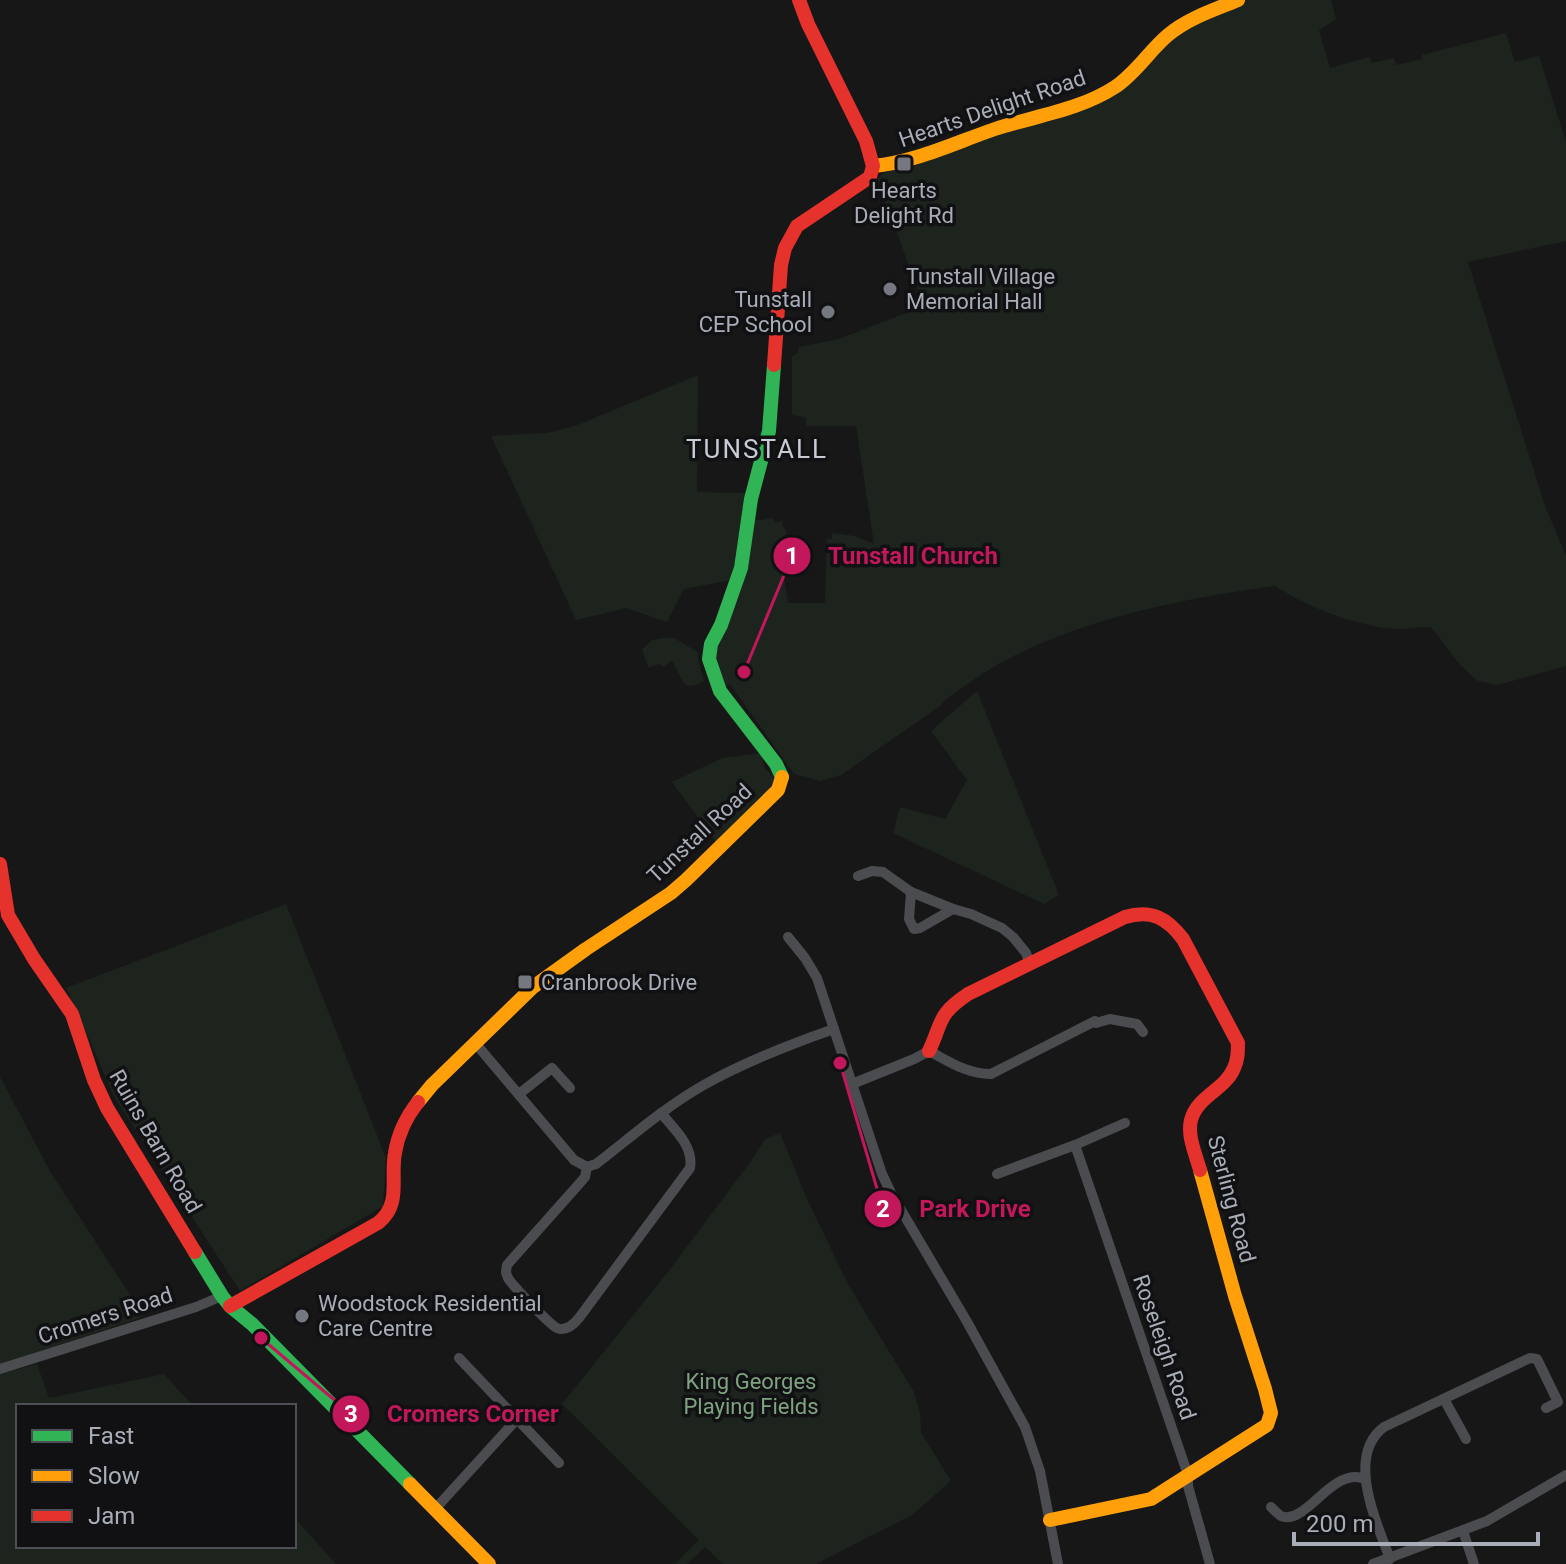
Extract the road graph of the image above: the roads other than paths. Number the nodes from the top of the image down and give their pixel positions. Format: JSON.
{"nodes":[{"id":1,"x":799,"y":0,"type":"edge"},
{"id":2,"x":1238,"y":0,"type":"edge"},
{"id":3,"x":873,"y":166,"type":"junction"},
{"id":4,"x":0,"y":864,"type":"edge"},
{"id":5,"x":858,"y":876,"type":"dead end"},
{"id":6,"x":911,"y":892,"type":"junction"},
{"id":7,"x":953,"y":909,"type":"junction"},
{"id":8,"x":788,"y":937,"type":"dead end"},
{"id":9,"x":1030,"y":964,"type":"junction"},
{"id":10,"x":834,"y":1029,"type":"junction"},
{"id":11,"x":1143,"y":1032,"type":"dead end"},
{"id":12,"x":476,"y":1044,"type":"junction"},
{"id":13,"x":929,"y":1051,"type":"junction"},
{"id":14,"x":852,"y":1084,"type":"junction"},
{"id":15,"x":570,"y":1088,"type":"dead end"},
{"id":16,"x":519,"y":1094,"type":"junction"},
{"id":17,"x":661,"y":1113,"type":"junction"},
{"id":18,"x":1125,"y":1123,"type":"dead end"},
{"id":19,"x":1075,"y":1145,"type":"junction"},
{"id":20,"x":587,"y":1167,"type":"junction"},
{"id":21,"x":997,"y":1174,"type":"dead end"},
{"id":22,"x":226,"y":1301,"type":"junction"},
{"id":23,"x":459,"y":1358,"type":"dead end"},
{"id":24,"x":0,"y":1369,"type":"edge"},
{"id":25,"x":1444,"y":1399,"type":"junction"},
{"id":26,"x":1546,"y":1408,"type":"dead end"},
{"id":27,"x":517,"y":1419,"type":"junction"},
{"id":28,"x":1466,"y":1439,"type":"dead end"},
{"id":29,"x":559,"y":1463,"type":"dead end"},
{"id":30,"x":1188,"y":1475,"type":"junction"},
{"id":31,"x":1566,"y":1475,"type":"edge"},
{"id":32,"x":1365,"y":1479,"type":"junction"},
{"id":33,"x":1271,"y":1507,"type":"dead end"},
{"id":34,"x":436,"y":1508,"type":"junction"},
{"id":35,"x":1050,"y":1520,"type":"junction"},
{"id":36,"x":1463,"y":1531,"type":"junction"},
{"id":37,"x":1390,"y":1559,"type":"junction"},
{"id":38,"x":489,"y":1564,"type":"edge"},
{"id":39,"x":1058,"y":1564,"type":"edge"},
{"id":40,"x":1210,"y":1564,"type":"edge"},
{"id":41,"x":1373,"y":1564,"type":"edge"},
{"id":42,"x":1474,"y":1564,"type":"edge"}],
"edges":[{"from":1,"to":3,"type":"street"},
{"from":2,"to":3,"type":"street","name":"Hearts Delight Road"},
{"from":3,"to":12,"type":"street","name":"Tunstall Road"},
{"from":4,"to":22,"type":"street","name":"Ruins Barn Road"},
{"from":5,"to":6,"type":"street"},
{"from":6,"to":7,"type":"street"},
{"from":6,"to":7,"type":"street"},
{"from":7,"to":9,"type":"street"},
{"from":8,"to":10,"type":"street"},
{"from":9,"to":13,"type":"street","name":"Sterling Road"},
{"from":9,"to":30,"type":"street","name":"Sterling Road"},
{"from":10,"to":14,"type":"street"},
{"from":10,"to":17,"type":"street"},
{"from":11,"to":13,"type":"street"},
{"from":12,"to":16,"type":"street"},
{"from":12,"to":22,"type":"street","name":"Tunstall Road"},
{"from":13,"to":14,"type":"street"},
{"from":14,"to":35,"type":"street"},
{"from":15,"to":16,"type":"street"},
{"from":16,"to":20,"type":"street"},
{"from":17,"to":20,"type":"street"},
{"from":17,"to":20,"type":"street"},
{"from":18,"to":19,"type":"street"},
{"from":19,"to":21,"type":"street"},
{"from":19,"to":30,"type":"street","name":"Roseleigh Road"},
{"from":22,"to":24,"type":"street","name":"Cromers Road"},
{"from":22,"to":34,"type":"street","name":"Ruins Barn Road"},
{"from":23,"to":27,"type":"street"},
{"from":25,"to":26,"type":"street"},
{"from":25,"to":28,"type":"street"},
{"from":25,"to":32,"type":"street"},
{"from":27,"to":29,"type":"street"},
{"from":27,"to":34,"type":"street"},
{"from":30,"to":35,"type":"street","name":"Sterling Road"},
{"from":30,"to":40,"type":"street","name":"Roseleigh Road"},
{"from":31,"to":36,"type":"street"},
{"from":32,"to":33,"type":"street"},
{"from":32,"to":37,"type":"street"},
{"from":34,"to":38,"type":"street","name":"Ruins Barn Road"},
{"from":35,"to":39,"type":"street"},
{"from":36,"to":37,"type":"street"},
{"from":36,"to":42,"type":"street"},
{"from":37,"to":41,"type":"street"}]}
